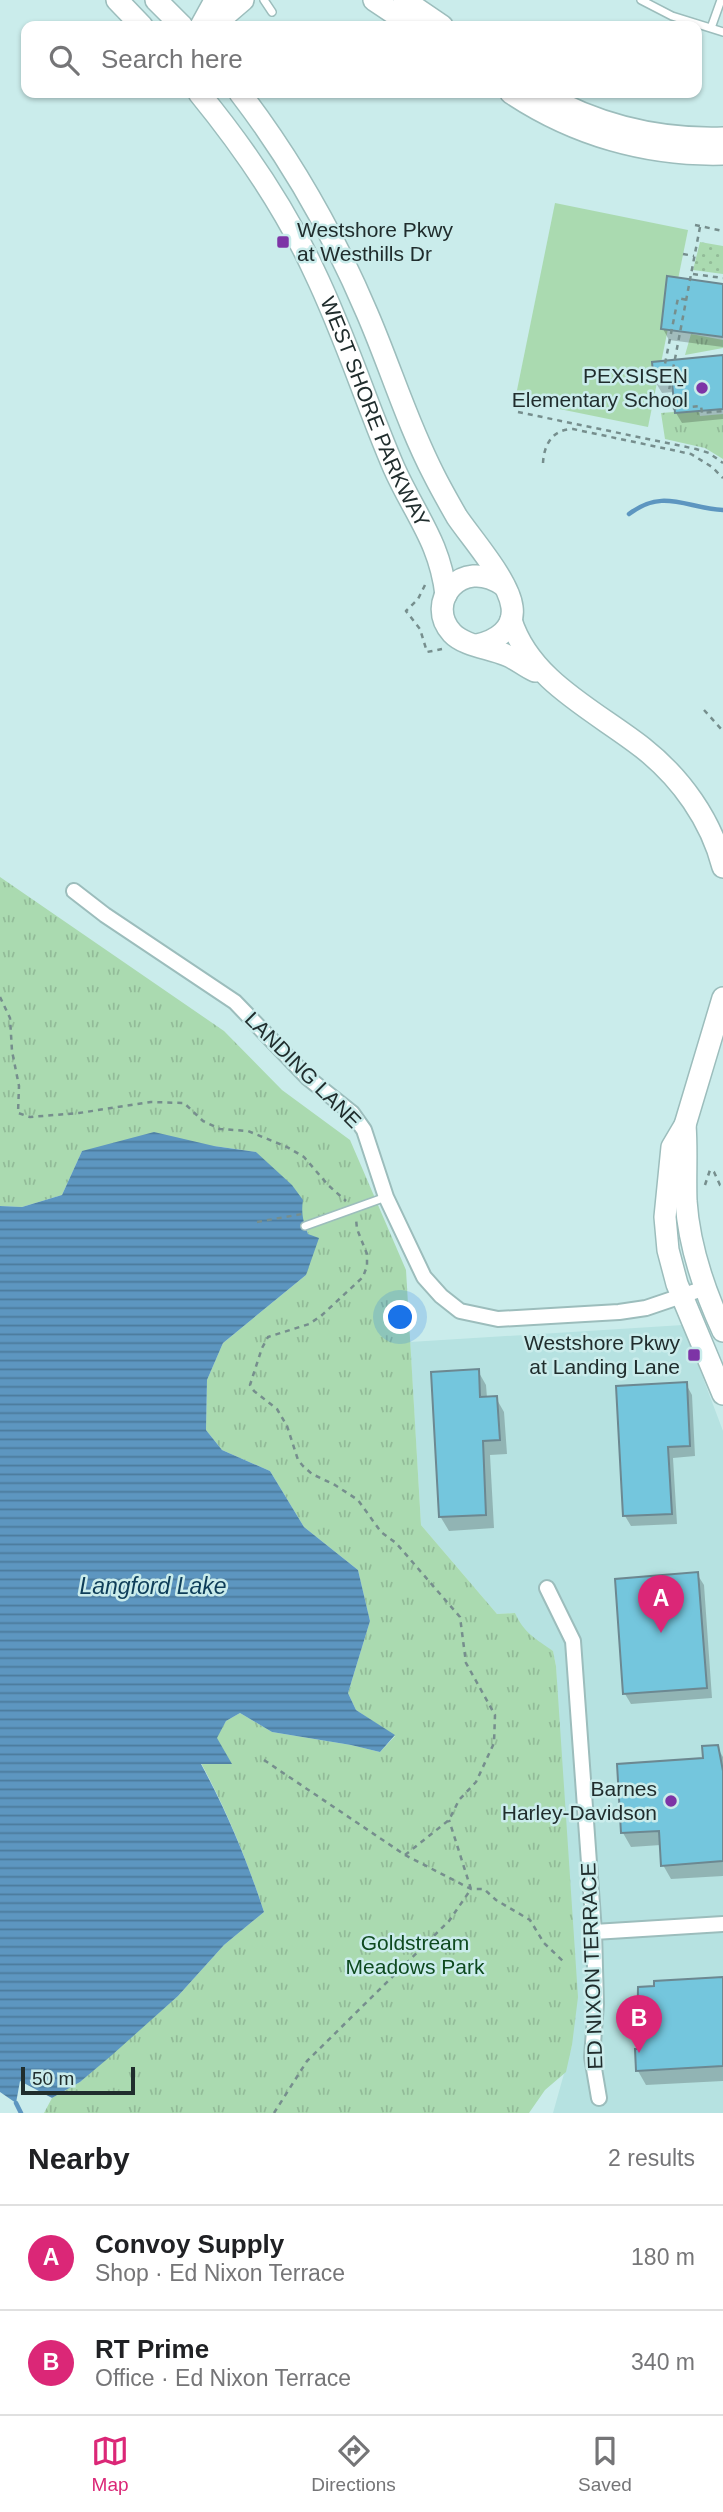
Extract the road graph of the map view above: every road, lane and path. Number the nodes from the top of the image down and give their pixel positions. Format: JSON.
{"nodes":[{"id":1,"x":117,"y":0,"type":"edge"},
{"id":2,"x":156,"y":0,"type":"edge"},
{"id":3,"x":264,"y":0,"type":"edge"},
{"id":4,"x":374,"y":0,"type":"edge"},
{"id":5,"x":404,"y":0,"type":"edge"},
{"id":6,"x":641,"y":0,"type":"edge"},
{"id":7,"x":721,"y":0,"type":"edge"},
{"id":8,"x":272,"y":12,"type":"dead end"},
{"id":9,"x":137,"y":21,"type":"edge"},
{"id":10,"x":177,"y":21,"type":"edge"},
{"id":11,"x":406,"y":21,"type":"edge"},
{"id":12,"x":435,"y":21,"type":"edge"},
{"id":13,"x":687,"y":21,"type":"edge"},
{"id":14,"x":702,"y":26,"type":"edge"},
{"id":15,"x":711,"y":29,"type":"junction"},
{"id":16,"x":723,"y":32,"type":"edge"},
{"id":17,"x":203,"y":98,"type":"edge"},
{"id":18,"x":244,"y":98,"type":"edge"},
{"id":19,"x":519,"y":98,"type":"edge"},
{"id":20,"x":550,"y":98,"type":"edge"},
{"id":21,"x":723,"y":138,"type":"edge"},
{"id":22,"x":723,"y":154,"type":"edge"},
{"id":23,"x":695,"y":225,"type":"dead end"},
{"id":24,"x":700,"y":227,"type":"junction"},
{"id":25,"x":723,"y":231,"type":"edge"},
{"id":26,"x":683,"y":254,"type":"dead end"},
{"id":27,"x":694,"y":256,"type":"junction"},
{"id":28,"x":693,"y":274,"type":"junction"},
{"id":29,"x":723,"y":278,"type":"edge"},
{"id":30,"x":688,"y":300,"type":"junction"},
{"id":31,"x":658,"y":378,"type":"dead end"},
{"id":32,"x":654,"y":398,"type":"dead end"},
{"id":33,"x":667,"y":401,"type":"junction"},
{"id":34,"x":723,"y":411,"type":"edge"},
{"id":35,"x":518,"y":412,"type":"dead end"},
{"id":36,"x":576,"y":425,"type":"junction"},
{"id":37,"x":575,"y":430,"type":"junction"},
{"id":38,"x":648,"y":439,"type":"junction"},
{"id":39,"x":647,"y":444,"type":"junction"},
{"id":40,"x":544,"y":463,"type":"dead end"},
{"id":41,"x":723,"y":463,"type":"edge"},
{"id":42,"x":723,"y":478,"type":"edge"},
{"id":43,"x":426,"y":581,"type":"dead end"},
{"id":44,"x":503,"y":585,"type":"junction"},
{"id":45,"x":446,"y":595,"type":"junction"},
{"id":46,"x":511,"y":620,"type":"junction"},
{"id":47,"x":477,"y":645,"type":"junction"},
{"id":48,"x":427,"y":652,"type":"dead end"},
{"id":49,"x":552,"y":679,"type":"junction"},
{"id":50,"x":704,"y":710,"type":"dead end"},
{"id":51,"x":723,"y":731,"type":"edge"},
{"id":52,"x":723,"y":867,"type":"edge"},
{"id":53,"x":74,"y":891,"type":"dead end"},
{"id":54,"x":0,"y":997,"type":"edge"},
{"id":55,"x":723,"y":998,"type":"edge"},
{"id":56,"x":685,"y":1125,"type":"junction"},
{"id":57,"x":723,"y":1186,"type":"edge"},
{"id":58,"x":704,"y":1196,"type":"dead end"},
{"id":59,"x":386,"y":1197,"type":"junction"},
{"id":60,"x":352,"y":1209,"type":"junction"},
{"id":61,"x":302,"y":1214,"type":"dead end"},
{"id":62,"x":257,"y":1222,"type":"dead end"},
{"id":63,"x":305,"y":1226,"type":"dead end"},
{"id":64,"x":705,"y":1288,"type":"junction"},
{"id":65,"x":681,"y":1296,"type":"junction"},
{"id":66,"x":723,"y":1331,"type":"edge"},
{"id":67,"x":723,"y":1394,"type":"edge"},
{"id":68,"x":547,"y":1588,"type":"dead end"},
{"id":69,"x":264,"y":1760,"type":"dead end"},
{"id":70,"x":449,"y":1820,"type":"junction"},
{"id":71,"x":405,"y":1855,"type":"junction"},
{"id":72,"x":471,"y":1889,"type":"junction"},
{"id":73,"x":723,"y":1924,"type":"edge"},
{"id":74,"x":594,"y":1932,"type":"junction"},
{"id":75,"x":565,"y":1963,"type":"dead end"},
{"id":76,"x":599,"y":2098,"type":"dead end"},
{"id":77,"x":274,"y":2113,"type":"edge"}],
"edges":[{"from":1,"to":9,"type":"main road"},
{"from":2,"to":10,"type":"main road"},
{"from":3,"to":8,"type":"lane"},
{"from":4,"to":11,"type":"main road"},
{"from":5,"to":12,"type":"main road"},
{"from":6,"to":13,"type":"lane"},
{"from":7,"to":15,"type":"lane"},
{"from":14,"to":15,"type":"lane"},
{"from":15,"to":16,"type":"lane"},
{"from":17,"to":45,"type":"main road","name":"WEST SHORE PARKWAY"},
{"from":18,"to":44,"type":"main road","name":"WEST SHORE PARKWAY"},
{"from":19,"to":22,"type":"main road"},
{"from":20,"to":21,"type":"main road"},
{"from":23,"to":24,"type":"path"},
{"from":24,"to":25,"type":"path"},
{"from":24,"to":27,"type":"path"},
{"from":26,"to":27,"type":"path"},
{"from":27,"to":28,"type":"path"},
{"from":28,"to":29,"type":"path"},
{"from":28,"to":30,"type":"path"},
{"from":30,"to":31,"type":"path"},
{"from":30,"to":33,"type":"path"},
{"from":32,"to":33,"type":"path"},
{"from":33,"to":34,"type":"path"},
{"from":35,"to":36,"type":"path"},
{"from":36,"to":37,"type":"path"},
{"from":36,"to":38,"type":"path"},
{"from":37,"to":39,"type":"path"},
{"from":37,"to":40,"type":"path"},
{"from":38,"to":39,"type":"path"},
{"from":38,"to":41,"type":"path"},
{"from":39,"to":42,"type":"path"},
{"from":43,"to":48,"type":"path"},
{"from":44,"to":45,"type":"main road"},
{"from":44,"to":46,"type":"main road"},
{"from":45,"to":47,"type":"main road"},
{"from":46,"to":47,"type":"main road"},
{"from":46,"to":49,"type":"main road"},
{"from":47,"to":49,"type":"main road"},
{"from":49,"to":52,"type":"main road"},
{"from":50,"to":51,"type":"path"},
{"from":53,"to":59,"type":"street","name":"LANDING LANE"},
{"from":54,"to":60,"type":"path"},
{"from":55,"to":56,"type":"main road"},
{"from":56,"to":64,"type":"main road"},
{"from":56,"to":65,"type":"main road"},
{"from":57,"to":58,"type":"path"},
{"from":59,"to":60,"type":"lane"},
{"from":59,"to":65,"type":"street","name":"LANDING LANE"},
{"from":60,"to":63,"type":"lane"},
{"from":60,"to":70,"type":"path"},
{"from":61,"to":62,"type":"path"},
{"from":64,"to":65,"type":"street","name":"LANDING LANE"},
{"from":64,"to":66,"type":"main road"},
{"from":65,"to":67,"type":"main road"},
{"from":68,"to":74,"type":"street","name":"ED NIXON TERRACE"},
{"from":69,"to":71,"type":"path"},
{"from":70,"to":71,"type":"path"},
{"from":70,"to":72,"type":"path"},
{"from":71,"to":72,"type":"path"},
{"from":72,"to":75,"type":"path"},
{"from":72,"to":77,"type":"path"},
{"from":73,"to":74,"type":"street"},
{"from":74,"to":76,"type":"street","name":"ED NIXON TERRACE"}]}
